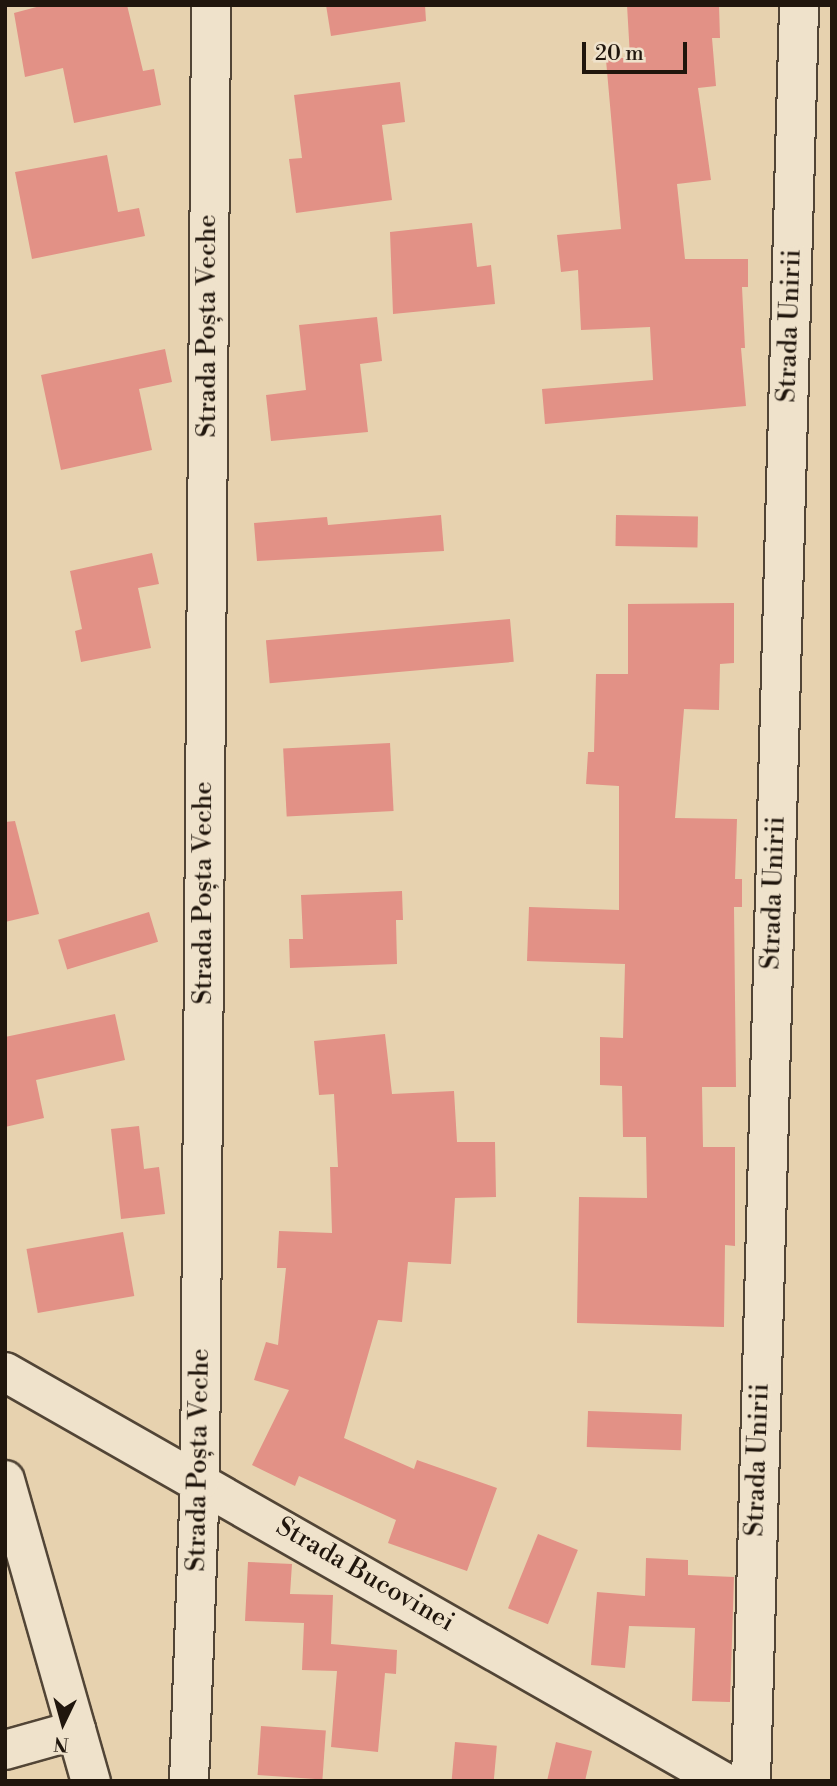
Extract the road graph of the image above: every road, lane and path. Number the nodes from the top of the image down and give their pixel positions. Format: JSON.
{"nodes":[{"id":1,"x":211,"y":5,"type":"edge"},
{"id":2,"x":799,"y":5,"type":"edge"},
{"id":3,"x":5,"y":1373,"type":"edge"},
{"id":4,"x":5,"y":1480,"type":"edge"},
{"id":5,"x":200,"y":1480,"type":"junction"},
{"id":6,"x":76,"y":1730,"type":"junction"},
{"id":7,"x":5,"y":1750,"type":"edge"},
{"id":8,"x":91,"y":1781,"type":"edge"},
{"id":9,"x":188,"y":1781,"type":"edge"},
{"id":10,"x":722,"y":1781,"type":"edge"},
{"id":11,"x":751,"y":1781,"type":"edge"}],
"edges":[{"from":1,"to":5,"type":"street","name":"Strada Poșta Veche"},
{"from":2,"to":11,"type":"street","name":"Strada Unirii"},
{"from":3,"to":5,"type":"street","name":"Strada Bucovinei"},
{"from":4,"to":6,"type":"street"},
{"from":5,"to":9,"type":"street","name":"Strada Poșta Veche"},
{"from":5,"to":10,"type":"street","name":"Strada Bucovinei"},
{"from":6,"to":7,"type":"street"},
{"from":6,"to":8,"type":"street"}]}
